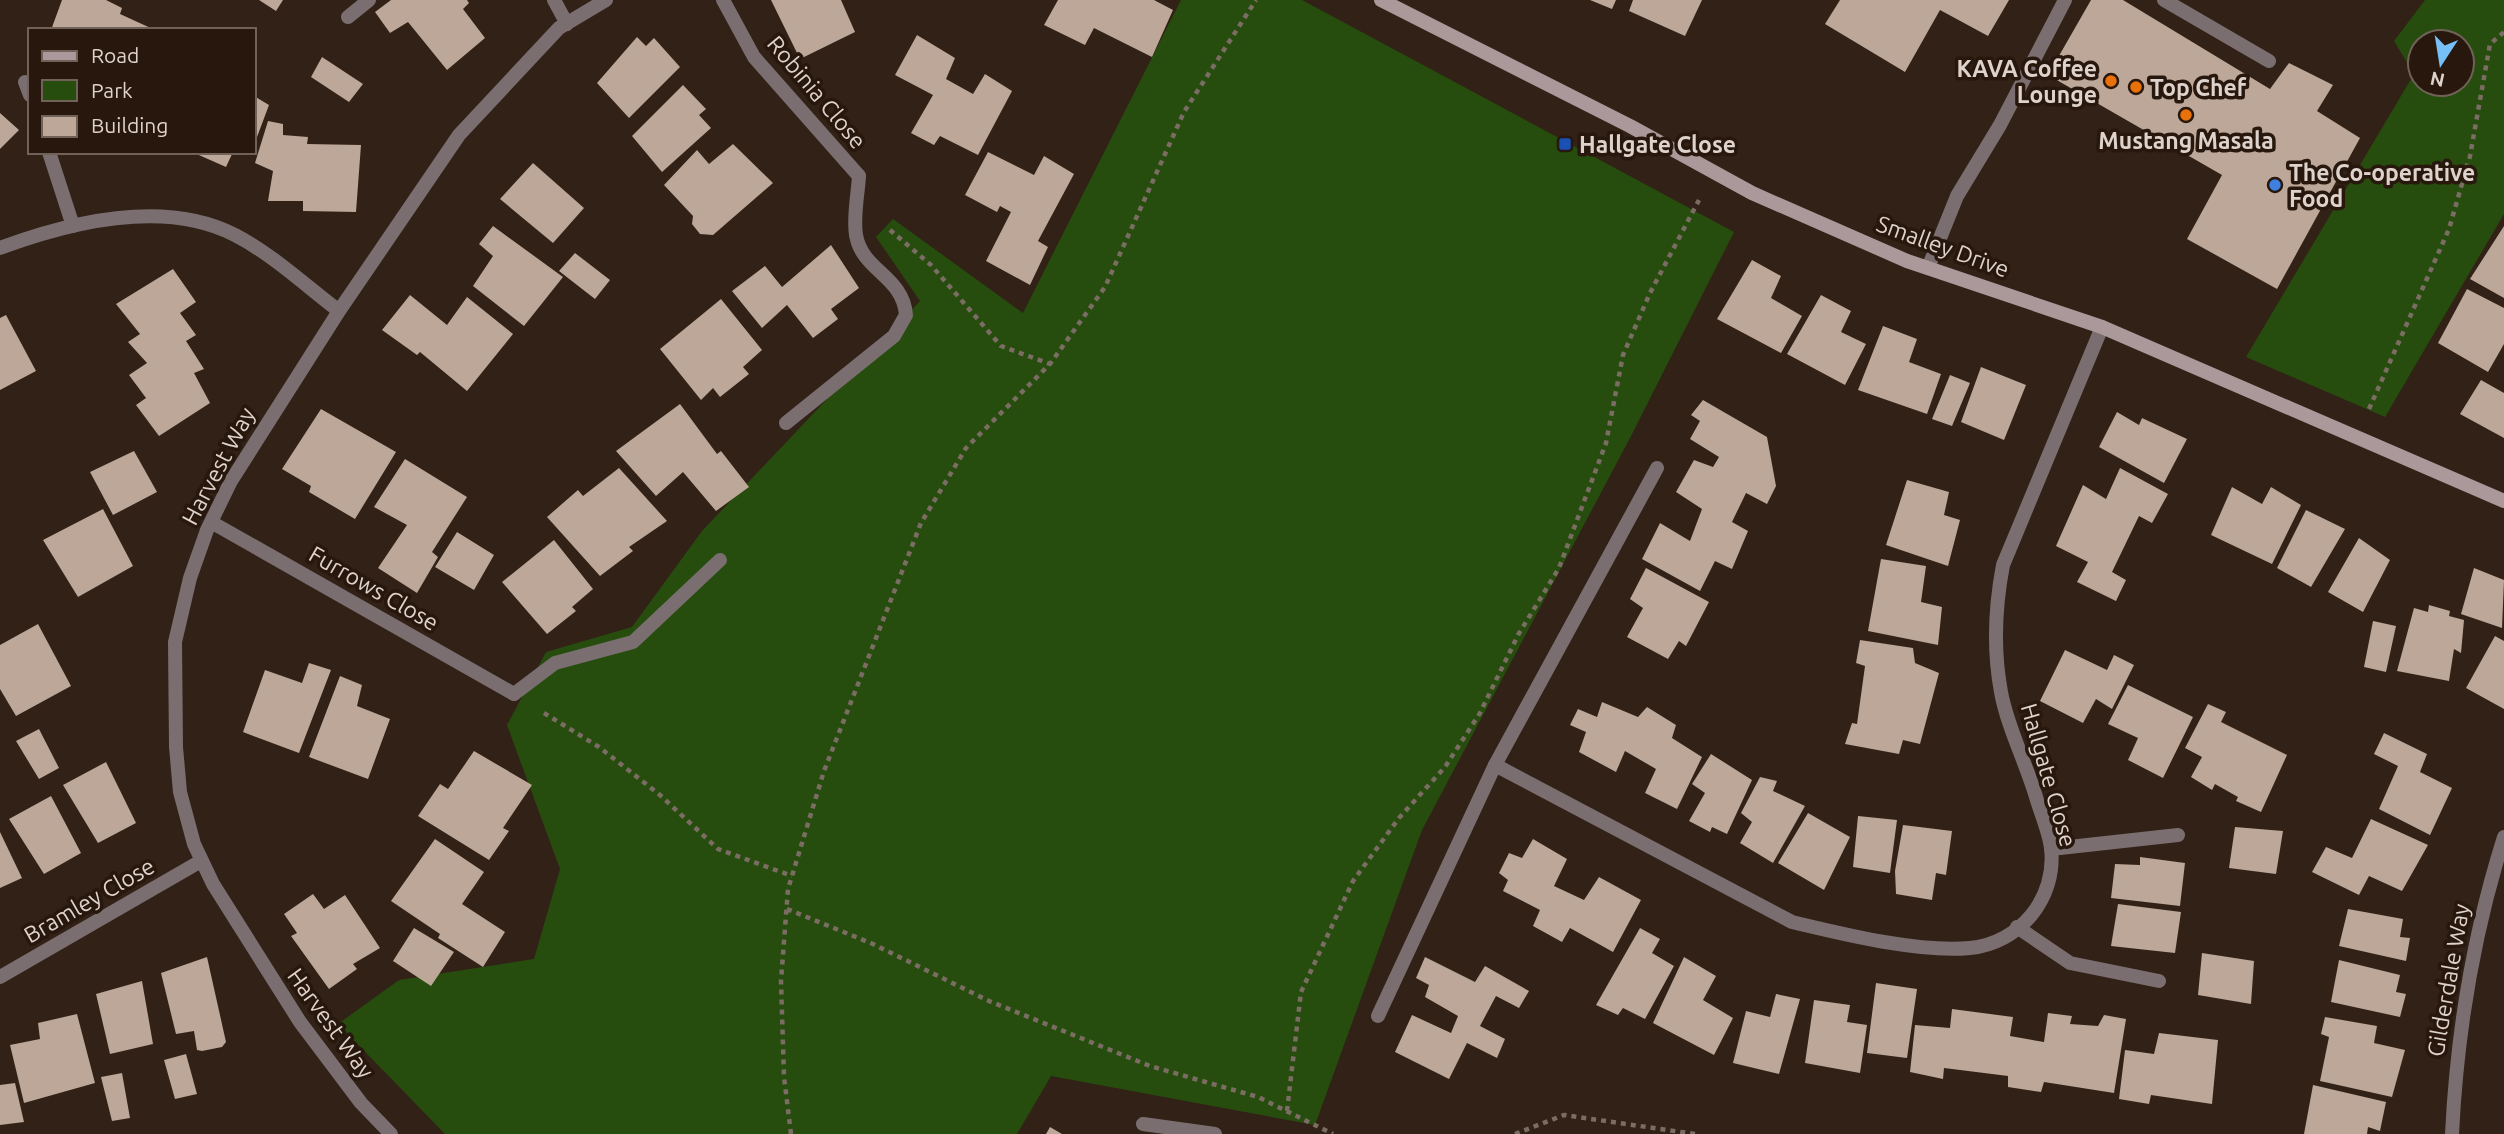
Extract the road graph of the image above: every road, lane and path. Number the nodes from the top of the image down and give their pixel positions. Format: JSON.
{"nodes":[{"id":1,"x":369,"y":0,"type":"edge"},
{"id":2,"x":554,"y":0,"type":"edge"},
{"id":3,"x":606,"y":0,"type":"edge"},
{"id":4,"x":723,"y":0,"type":"edge"},
{"id":5,"x":1256,"y":0,"type":"edge"},
{"id":6,"x":1381,"y":0,"type":"edge"},
{"id":7,"x":2065,"y":0,"type":"edge"},
{"id":8,"x":2164,"y":0,"type":"edge"},
{"id":9,"x":348,"y":17,"type":"dead end"},
{"id":10,"x":567,"y":24,"type":"junction"},
{"id":11,"x":2504,"y":32,"type":"edge"},
{"id":12,"x":2269,"y":61,"type":"dead end"},
{"id":13,"x":50,"y":154,"type":"edge"},
{"id":14,"x":1714,"y":172,"type":"junction"},
{"id":15,"x":73,"y":226,"type":"junction"},
{"id":16,"x":884,"y":226,"type":"dead end"},
{"id":17,"x":0,"y":248,"type":"edge"},
{"id":18,"x":1928,"y":268,"type":"junction"},
{"id":19,"x":339,"y":311,"type":"junction"},
{"id":20,"x":2102,"y":327,"type":"junction"},
{"id":21,"x":1050,"y":364,"type":"junction"},
{"id":22,"x":786,"y":423,"type":"dead end"},
{"id":23,"x":2356,"y":437,"type":"junction"},
{"id":24,"x":1657,"y":468,"type":"dead end"},
{"id":25,"x":2504,"y":501,"type":"edge"},
{"id":26,"x":211,"y":522,"type":"junction"},
{"id":27,"x":720,"y":560,"type":"dead end"},
{"id":28,"x":514,"y":694,"type":"junction"},
{"id":29,"x":1495,"y":765,"type":"junction"},
{"id":30,"x":2178,"y":835,"type":"dead end"},
{"id":31,"x":2504,"y":837,"type":"edge"},
{"id":32,"x":2051,"y":849,"type":"junction"},
{"id":33,"x":201,"y":861,"type":"junction"},
{"id":34,"x":792,"y":876,"type":"junction"},
{"id":35,"x":787,"y":909,"type":"junction"},
{"id":36,"x":2017,"y":928,"type":"junction"},
{"id":37,"x":0,"y":977,"type":"edge"},
{"id":38,"x":2159,"y":981,"type":"dead end"},
{"id":39,"x":1378,"y":1016,"type":"dead end"},
{"id":40,"x":1287,"y":1111,"type":"junction"},
{"id":41,"x":1143,"y":1124,"type":"dead end"},
{"id":42,"x":391,"y":1134,"type":"edge"},
{"id":43,"x":791,"y":1134,"type":"edge"},
{"id":44,"x":1215,"y":1134,"type":"edge"},
{"id":45,"x":1334,"y":1134,"type":"edge"},
{"id":46,"x":1515,"y":1134,"type":"edge"},
{"id":47,"x":1695,"y":1134,"type":"edge"},
{"id":48,"x":2452,"y":1134,"type":"edge"}],
"edges":[{"from":1,"to":9,"type":"street"},
{"from":2,"to":10,"type":"street"},
{"from":3,"to":10,"type":"street","name":"Harvest Way"},
{"from":4,"to":22,"type":"street","name":"Robinia Close"},
{"from":5,"to":21,"type":"path"},
{"from":6,"to":14,"type":"street","name":"Smalley Drive"},
{"from":7,"to":18,"type":"street"},
{"from":8,"to":12,"type":"street"},
{"from":10,"to":19,"type":"street","name":"Harvest Way"},
{"from":11,"to":23,"type":"path"},
{"from":13,"to":15,"type":"street"},
{"from":14,"to":18,"type":"street","name":"Smalley Drive"},
{"from":14,"to":40,"type":"path"},
{"from":15,"to":17,"type":"street"},
{"from":15,"to":19,"type":"street"},
{"from":16,"to":21,"type":"path"},
{"from":18,"to":20,"type":"street","name":"Smalley Drive"},
{"from":19,"to":26,"type":"street","name":"Harvest Way"},
{"from":20,"to":23,"type":"street","name":"Smalley Drive"},
{"from":20,"to":32,"type":"street","name":"Hallgate Close"},
{"from":21,"to":34,"type":"path"},
{"from":23,"to":25,"type":"street","name":"Smalley Drive"},
{"from":24,"to":29,"type":"street"},
{"from":26,"to":28,"type":"street","name":"Furrows Close"},
{"from":26,"to":33,"type":"street","name":"Harvest Way"},
{"from":27,"to":28,"type":"street"},
{"from":28,"to":34,"type":"path"},
{"from":29,"to":36,"type":"street","name":"Hallgate Close"},
{"from":29,"to":39,"type":"street"},
{"from":30,"to":32,"type":"street"},
{"from":31,"to":48,"type":"street","name":"Gilderdale Way"},
{"from":32,"to":36,"type":"street","name":"Hallgate Close"},
{"from":33,"to":37,"type":"street","name":"Bramley Close"},
{"from":33,"to":42,"type":"street","name":"Harvest Way"},
{"from":34,"to":35,"type":"path"},
{"from":35,"to":40,"type":"path"},
{"from":35,"to":43,"type":"path"},
{"from":36,"to":38,"type":"street"},
{"from":40,"to":45,"type":"path"},
{"from":41,"to":44,"type":"street"},
{"from":46,"to":47,"type":"path"}]}
